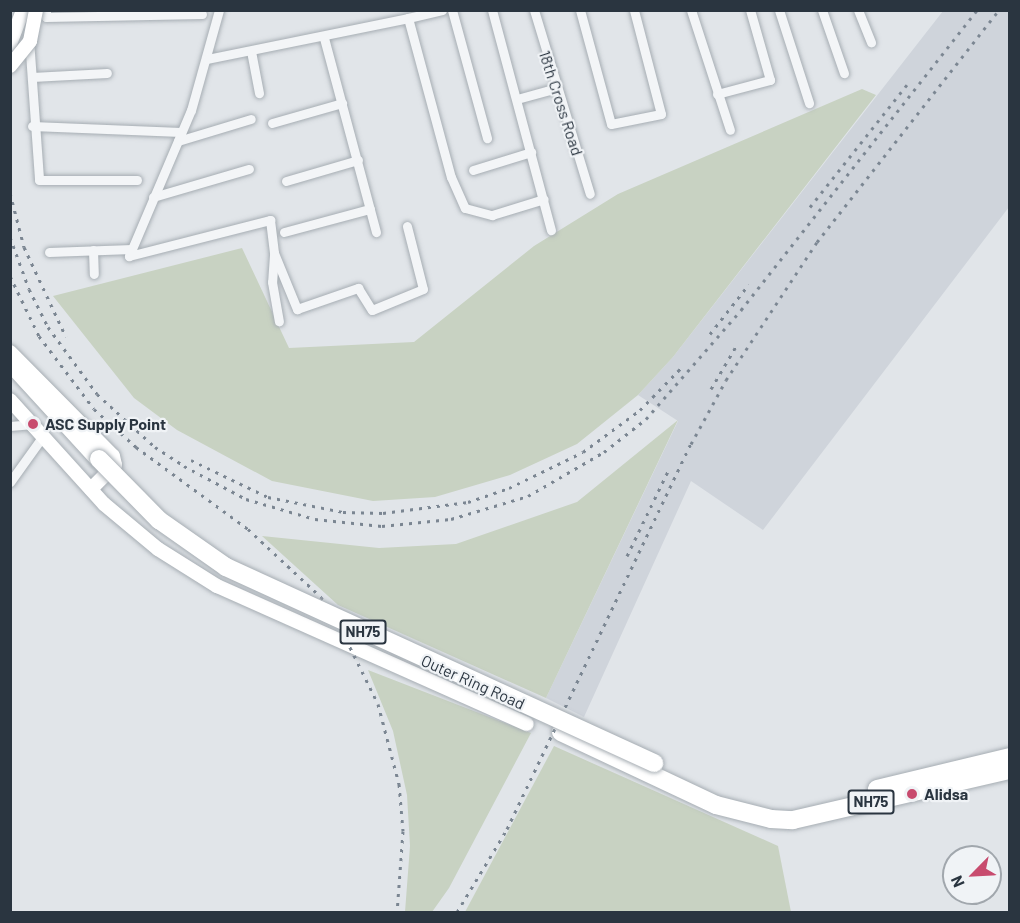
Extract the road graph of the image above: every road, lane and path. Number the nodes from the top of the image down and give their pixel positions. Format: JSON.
{"nodes":[{"id":1,"x":23,"y":10,"type":"edge"},
{"id":2,"x":219,"y":10,"type":"edge"},
{"id":3,"x":442,"y":10,"type":"edge"},
{"id":4,"x":452,"y":10,"type":"edge"},
{"id":5,"x":492,"y":10,"type":"edge"},
{"id":6,"x":534,"y":10,"type":"edge"},
{"id":7,"x":580,"y":10,"type":"edge"},
{"id":8,"x":633,"y":10,"type":"edge"},
{"id":9,"x":691,"y":10,"type":"edge"},
{"id":10,"x":750,"y":10,"type":"edge"},
{"id":11,"x":779,"y":10,"type":"edge"},
{"id":12,"x":822,"y":10,"type":"edge"},
{"id":13,"x":858,"y":10,"type":"edge"},
{"id":14,"x":43,"y":13,"type":"edge"},
{"id":15,"x":202,"y":14,"type":"dead end"},
{"id":16,"x":408,"y":18,"type":"junction"},
{"id":17,"x":324,"y":38,"type":"junction"},
{"id":18,"x":871,"y":43,"type":"dead end"},
{"id":19,"x":10,"y":44,"type":"edge"},
{"id":20,"x":251,"y":51,"type":"junction"},
{"id":21,"x":207,"y":59,"type":"junction"},
{"id":22,"x":10,"y":66,"type":"edge"},
{"id":23,"x":107,"y":73,"type":"dead end"},
{"id":24,"x":844,"y":73,"type":"dead end"},
{"id":25,"x":32,"y":77,"type":"junction"},
{"id":26,"x":557,"y":88,"type":"junction"},
{"id":27,"x":259,"y":93,"type":"dead end"},
{"id":28,"x":717,"y":94,"type":"junction"},
{"id":29,"x":517,"y":99,"type":"junction"},
{"id":30,"x":342,"y":103,"type":"junction"},
{"id":31,"x":809,"y":103,"type":"dead end"},
{"id":32,"x":251,"y":119,"type":"dead end"},
{"id":33,"x":272,"y":123,"type":"dead end"},
{"id":34,"x":32,"y":126,"type":"junction"},
{"id":35,"x":730,"y":130,"type":"dead end"},
{"id":36,"x":180,"y":136,"type":"junction"},
{"id":37,"x":487,"y":138,"type":"dead end"},
{"id":38,"x":531,"y":152,"type":"junction"},
{"id":39,"x":358,"y":160,"type":"junction"},
{"id":40,"x":249,"y":169,"type":"dead end"},
{"id":41,"x":473,"y":170,"type":"dead end"},
{"id":42,"x":137,"y":180,"type":"dead end"},
{"id":43,"x":286,"y":181,"type":"dead end"},
{"id":44,"x":590,"y":194,"type":"dead end"},
{"id":45,"x":153,"y":197,"type":"junction"},
{"id":46,"x":544,"y":199,"type":"junction"},
{"id":47,"x":370,"y":209,"type":"junction"},
{"id":48,"x":407,"y":226,"type":"dead end"},
{"id":49,"x":551,"y":230,"type":"dead end"},
{"id":50,"x":284,"y":232,"type":"dead end"},
{"id":51,"x":376,"y":232,"type":"dead end"},
{"id":52,"x":132,"y":249,"type":"junction"},
{"id":53,"x":93,"y":250,"type":"junction"},
{"id":54,"x":49,"y":252,"type":"dead end"},
{"id":55,"x":274,"y":253,"type":"junction"},
{"id":56,"x":94,"y":274,"type":"dead end"},
{"id":57,"x":279,"y":321,"type":"dead end"},
{"id":58,"x":10,"y":352,"type":"edge"},
{"id":59,"x":10,"y":363,"type":"edge"},
{"id":60,"x":10,"y":374,"type":"edge"},
{"id":61,"x":10,"y":400,"type":"edge"},
{"id":62,"x":33,"y":424,"type":"junction"},
{"id":63,"x":10,"y":426,"type":"edge"},
{"id":64,"x":43,"y":436,"type":"junction"},
{"id":65,"x":96,"y":462,"type":"junction"},
{"id":66,"x":10,"y":482,"type":"edge"},
{"id":67,"x":91,"y":489,"type":"junction"},
{"id":68,"x":527,"y":724,"type":"dead end"},
{"id":69,"x":1010,"y":757,"type":"edge"},
{"id":70,"x":652,"y":768,"type":"junction"},
{"id":71,"x":1010,"y":770,"type":"edge"}],
"edges":[{"from":1,"to":19,"type":"street"},
{"from":2,"to":21,"type":"street"},
{"from":3,"to":16,"type":"street"},
{"from":4,"to":37,"type":"street"},
{"from":5,"to":29,"type":"street"},
{"from":6,"to":26,"type":"street","name":"18th Cross Road"},
{"from":7,"to":8,"type":"street"},
{"from":9,"to":28,"type":"street"},
{"from":10,"to":28,"type":"street"},
{"from":11,"to":31,"type":"street"},
{"from":12,"to":24,"type":"street"},
{"from":13,"to":18,"type":"street"},
{"from":14,"to":15,"type":"street"},
{"from":14,"to":22,"type":"street","bridge":true},
{"from":14,"to":25,"type":"street"},
{"from":16,"to":17,"type":"street"},
{"from":16,"to":46,"type":"street"},
{"from":17,"to":20,"type":"street"},
{"from":17,"to":30,"type":"street"},
{"from":20,"to":21,"type":"street"},
{"from":20,"to":27,"type":"street"},
{"from":21,"to":36,"type":"street"},
{"from":23,"to":25,"type":"street"},
{"from":25,"to":34,"type":"street"},
{"from":26,"to":29,"type":"street"},
{"from":26,"to":44,"type":"street","name":"18th Cross Road"},
{"from":28,"to":35,"type":"street"},
{"from":29,"to":38,"type":"street"},
{"from":30,"to":33,"type":"street"},
{"from":30,"to":39,"type":"street"},
{"from":32,"to":36,"type":"street"},
{"from":34,"to":36,"type":"street"},
{"from":34,"to":42,"type":"street"},
{"from":36,"to":45,"type":"street"},
{"from":38,"to":41,"type":"street"},
{"from":38,"to":46,"type":"street"},
{"from":39,"to":43,"type":"street"},
{"from":39,"to":47,"type":"street"},
{"from":40,"to":45,"type":"street"},
{"from":45,"to":52,"type":"street"},
{"from":46,"to":49,"type":"street"},
{"from":47,"to":50,"type":"street"},
{"from":47,"to":51,"type":"street"},
{"from":48,"to":55,"type":"street"},
{"from":52,"to":53,"type":"street"},
{"from":52,"to":55,"type":"street"},
{"from":53,"to":54,"type":"street"},
{"from":53,"to":56,"type":"street"},
{"from":55,"to":57,"type":"street"},
{"from":58,"to":67,"type":"street"},
{"from":59,"to":65,"type":"highway","name":"Outer Ring Road","number":"NH75"},
{"from":60,"to":65,"type":"highway","name":"Outer Ring Road","number":"NH75"},
{"from":61,"to":62,"type":"street"},
{"from":62,"to":63,"type":"street"},
{"from":62,"to":64,"type":"street"},
{"from":64,"to":66,"type":"street"},
{"from":64,"to":67,"type":"street"},
{"from":65,"to":70,"type":"highway","name":"Outer Ring Road","number":"NH75","bridge":true},
{"from":67,"to":68,"type":"street"},
{"from":69,"to":70,"type":"highway","name":"Outer Ring Road","number":"NH75"},
{"from":70,"to":71,"type":"highway","name":"Outer Ring Road","number":"NH75"}]}
